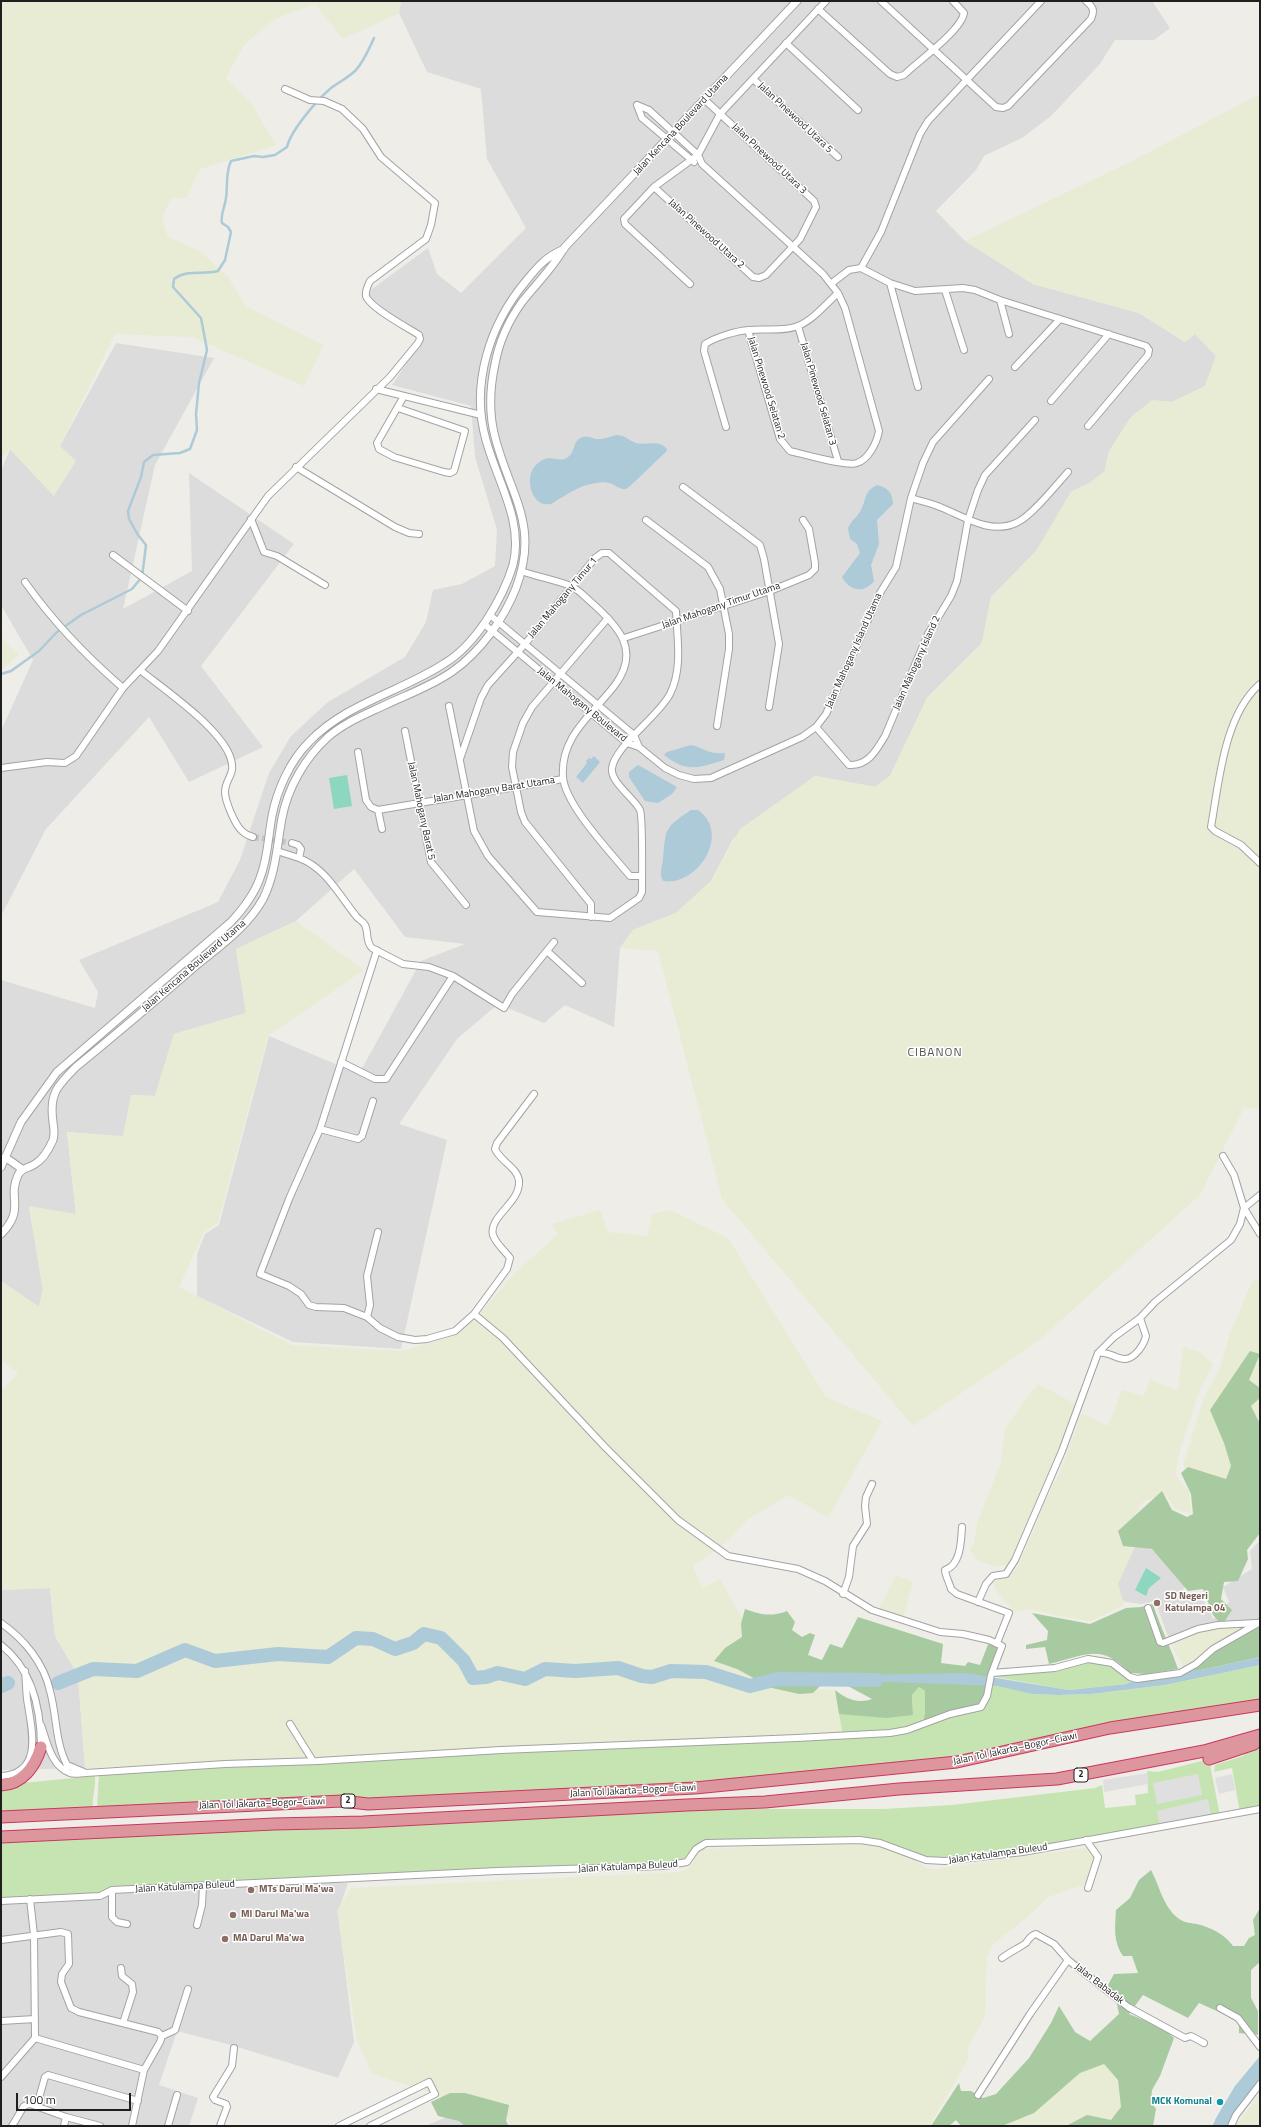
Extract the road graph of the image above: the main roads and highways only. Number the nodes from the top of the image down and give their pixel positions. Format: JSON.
{"nodes":[{"id":1,"x":1260,"y":1705,"type":"edge"},
{"id":2,"x":1260,"y":1735,"type":"edge"},
{"id":3,"x":1260,"y":1742,"type":"edge"},
{"id":4,"x":41,"y":1747,"type":"road end"},
{"id":5,"x":1209,"y":1759,"type":"dead end"},
{"id":6,"x":1,"y":1785,"type":"edge"},
{"id":7,"x":688,"y":1804,"type":"junction"},
{"id":8,"x":741,"y":1809,"type":"dead end"},
{"id":9,"x":1,"y":1817,"type":"edge"},
{"id":10,"x":1,"y":1837,"type":"edge"}],
"edges":[{"from":1,"to":9,"type":"highway","name":"Jalan Tol Jakarta–Bogor–Ciawi","number":"2"},
{"from":2,"to":7,"type":"highway","name":"Jalan Tol Jakarta–Bogor–Ciawi","number":"2"},
{"from":3,"to":5,"type":"highway"},
{"from":4,"to":6,"type":"highway"},
{"from":7,"to":8,"type":"highway"},
{"from":7,"to":10,"type":"highway","name":"Jalan Tol Jakarta–Bogor–Ciawi","number":"2"}]}
